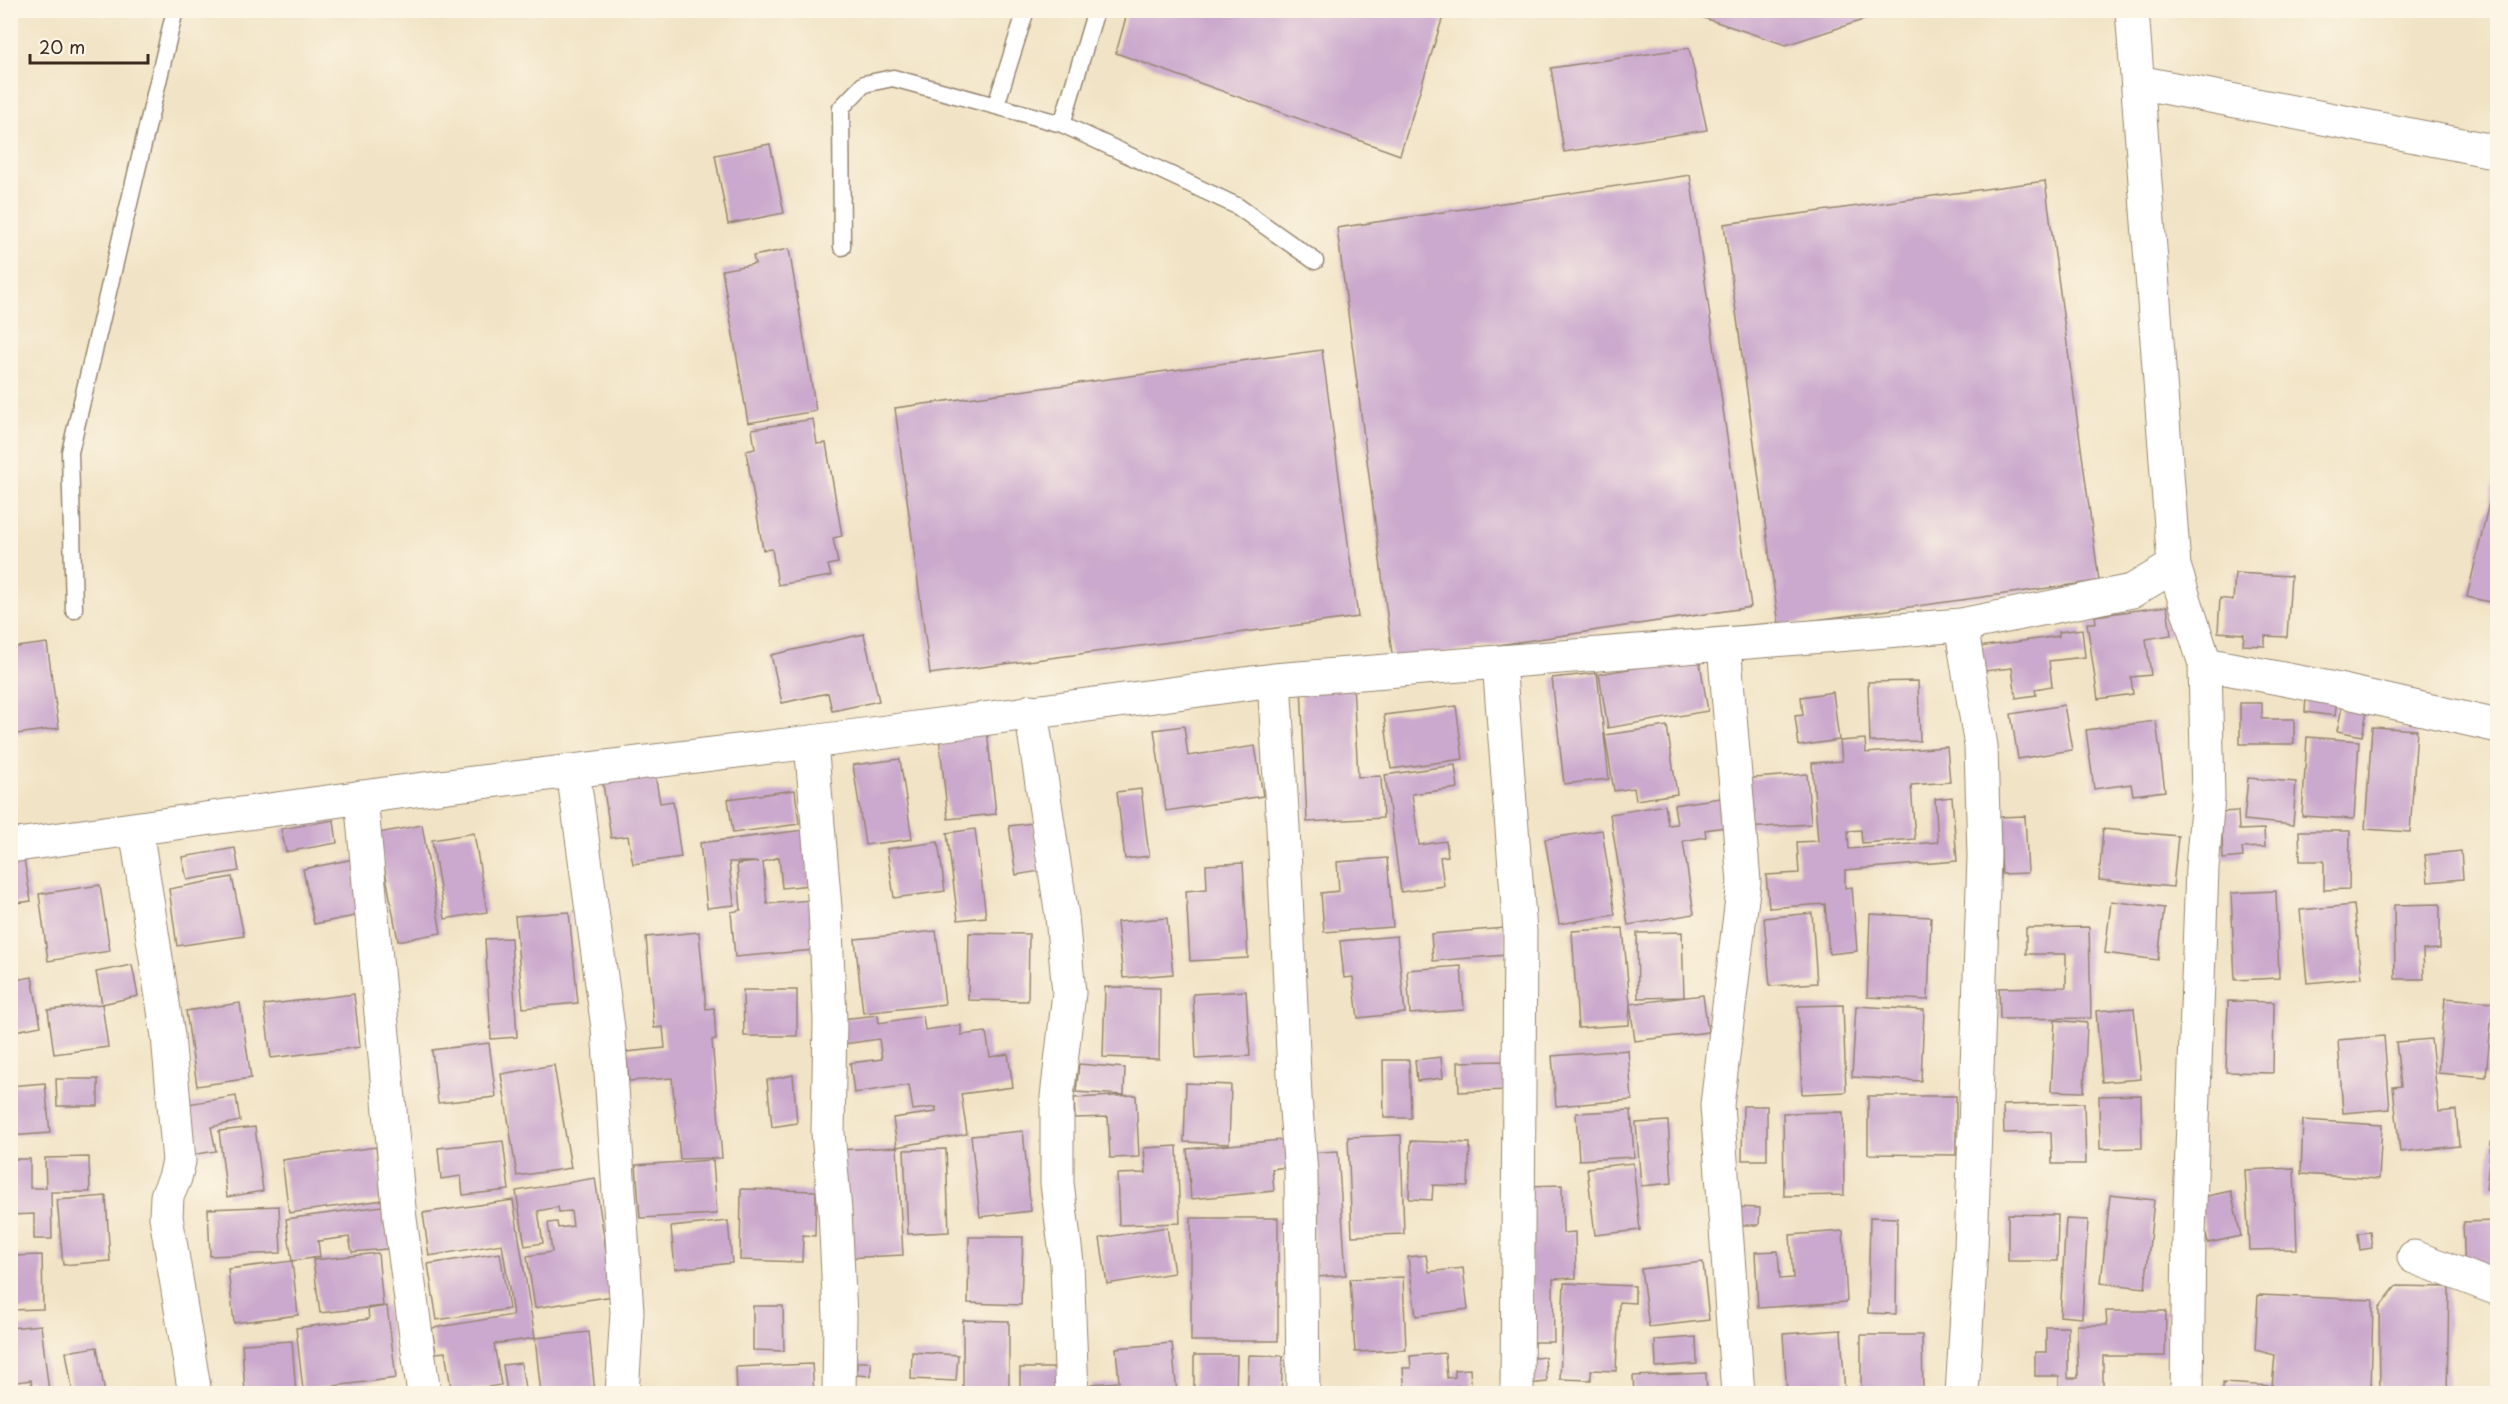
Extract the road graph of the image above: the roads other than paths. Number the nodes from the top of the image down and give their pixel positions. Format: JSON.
{"nodes":[{"id":1,"x":175,"y":10,"type":"edge"},
{"id":2,"x":1026,"y":10,"type":"edge"},
{"id":3,"x":1096,"y":10,"type":"edge"},
{"id":4,"x":2132,"y":10,"type":"edge"},
{"id":5,"x":2138,"y":82,"type":"junction"},
{"id":6,"x":996,"y":105,"type":"junction"},
{"id":7,"x":1062,"y":123,"type":"junction"},
{"id":8,"x":2498,"y":152,"type":"edge"},
{"id":9,"x":842,"y":247,"type":"dead end"},
{"id":10,"x":1315,"y":261,"type":"dead end"},
{"id":11,"x":2174,"y":566,"type":"junction"},
{"id":12,"x":74,"y":610,"type":"dead end"},
{"id":13,"x":1961,"y":625,"type":"junction"},
{"id":14,"x":1724,"y":645,"type":"junction"},
{"id":15,"x":1499,"y":662,"type":"junction"},
{"id":16,"x":2205,"y":664,"type":"junction"},
{"id":17,"x":1274,"y":680,"type":"junction"},
{"id":18,"x":1031,"y":711,"type":"junction"},
{"id":19,"x":2498,"y":726,"type":"edge"},
{"id":20,"x":811,"y":742,"type":"junction"},
{"id":21,"x":573,"y":771,"type":"junction"},
{"id":22,"x":362,"y":797,"type":"junction"},
{"id":23,"x":136,"y":829,"type":"junction"},
{"id":24,"x":10,"y":846,"type":"edge"},
{"id":25,"x":2414,"y":1257,"type":"dead end"},
{"id":26,"x":2498,"y":1289,"type":"edge"},
{"id":27,"x":195,"y":1394,"type":"edge"},
{"id":28,"x":424,"y":1394,"type":"edge"},
{"id":29,"x":622,"y":1394,"type":"edge"},
{"id":30,"x":839,"y":1394,"type":"edge"},
{"id":31,"x":1072,"y":1394,"type":"edge"},
{"id":32,"x":1303,"y":1394,"type":"edge"},
{"id":33,"x":1517,"y":1394,"type":"edge"},
{"id":34,"x":1738,"y":1394,"type":"edge"},
{"id":35,"x":1962,"y":1394,"type":"edge"},
{"id":36,"x":2187,"y":1394,"type":"edge"}],
"edges":[{"from":1,"to":12,"type":"lane"},
{"from":2,"to":6,"type":"lane"},
{"from":3,"to":7,"type":"lane"},
{"from":4,"to":5,"type":"street"},
{"from":5,"to":8,"type":"street"},
{"from":5,"to":11,"type":"street"},
{"from":6,"to":7,"type":"lane"},
{"from":6,"to":9,"type":"lane"},
{"from":7,"to":10,"type":"lane"},
{"from":11,"to":13,"type":"street"},
{"from":11,"to":16,"type":"street"},
{"from":13,"to":14,"type":"street"},
{"from":13,"to":35,"type":"street"},
{"from":14,"to":15,"type":"street"},
{"from":14,"to":34,"type":"street"},
{"from":15,"to":17,"type":"street"},
{"from":15,"to":33,"type":"street"},
{"from":16,"to":19,"type":"street"},
{"from":16,"to":36,"type":"street"},
{"from":17,"to":18,"type":"street"},
{"from":17,"to":32,"type":"street"},
{"from":18,"to":20,"type":"street"},
{"from":18,"to":31,"type":"street"},
{"from":20,"to":21,"type":"street"},
{"from":20,"to":30,"type":"street"},
{"from":21,"to":22,"type":"street"},
{"from":21,"to":29,"type":"street"},
{"from":22,"to":23,"type":"street"},
{"from":22,"to":28,"type":"street"},
{"from":23,"to":24,"type":"street"},
{"from":23,"to":27,"type":"street"},
{"from":25,"to":26,"type":"street"}]}
